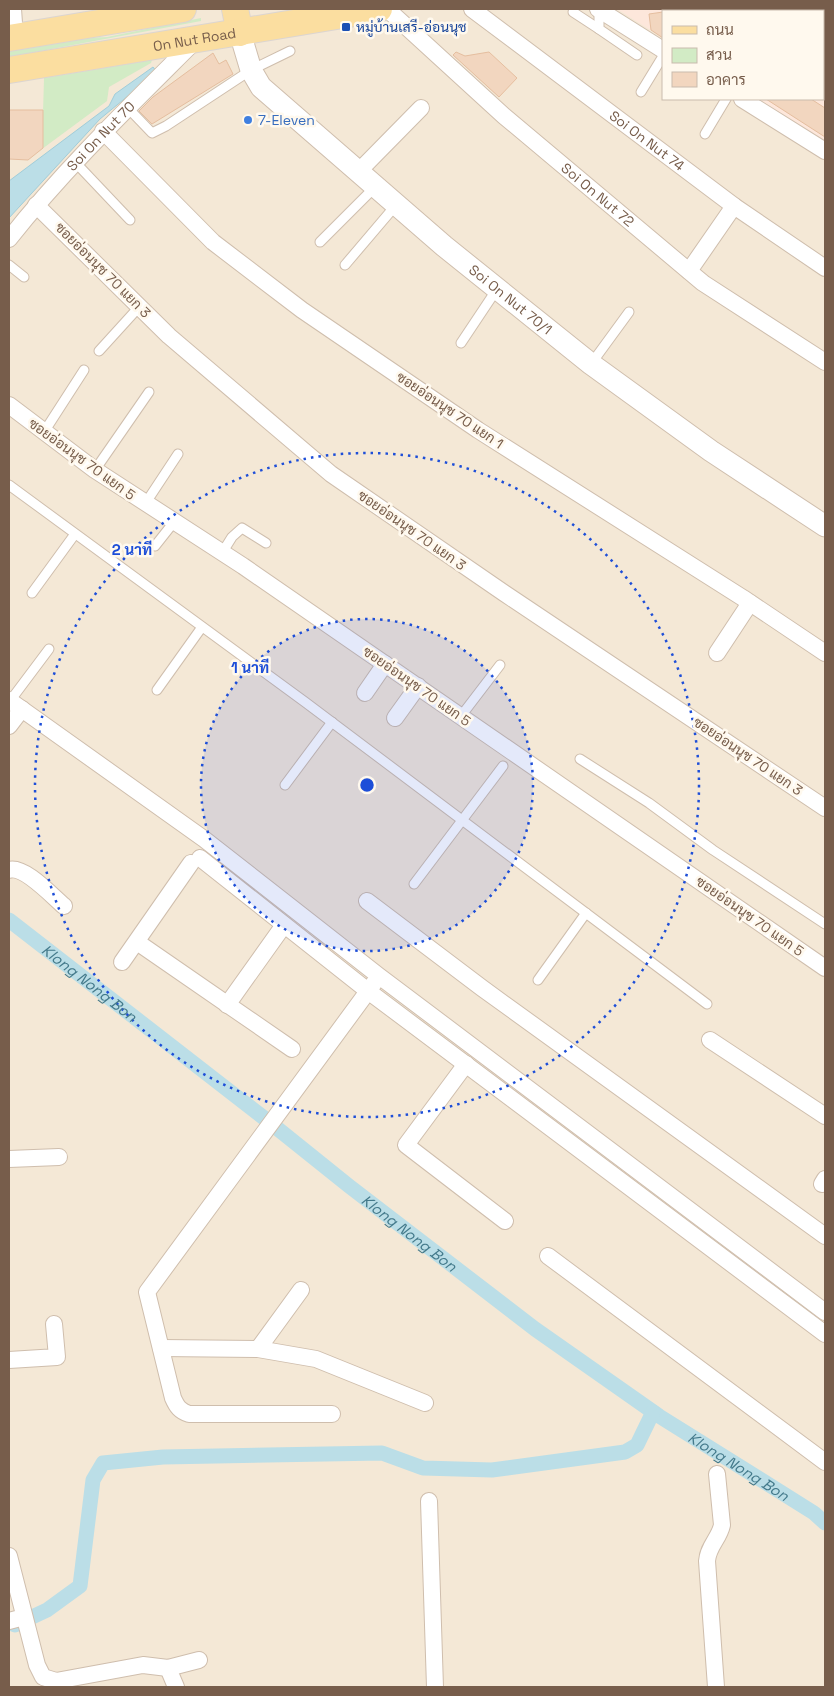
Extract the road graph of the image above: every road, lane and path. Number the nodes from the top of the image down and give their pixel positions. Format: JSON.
{"nodes":[{"id":1,"x":13,"y":9,"type":"edge"},
{"id":2,"x":175,"y":9,"type":"edge"},
{"id":3,"x":378,"y":9,"type":"edge"},
{"id":4,"x":387,"y":9,"type":"edge"},
{"id":5,"x":472,"y":9,"type":"edge"},
{"id":6,"x":598,"y":9,"type":"edge"},
{"id":7,"x":573,"y":12,"type":"dead end"},
{"id":8,"x":238,"y":21,"type":"edge"},
{"id":9,"x":599,"y":29,"type":"junction"},
{"id":10,"x":12,"y":37,"type":"edge"},
{"id":11,"x":197,"y":39,"type":"junction"},
{"id":12,"x":662,"y":49,"type":"edge"},
{"id":13,"x":290,"y":51,"type":"dead end"},
{"id":14,"x":637,"y":56,"type":"dead end"},
{"id":15,"x":662,"y":58,"type":"edge"},
{"id":16,"x":9,"y":70,"type":"edge"},
{"id":17,"x":251,"y":70,"type":"junction"},
{"id":18,"x":641,"y":92,"type":"dead end"},
{"id":19,"x":725,"y":100,"type":"edge"},
{"id":20,"x":744,"y":100,"type":"edge"},
{"id":21,"x":128,"y":108,"type":"junction"},
{"id":22,"x":421,"y":108,"type":"dead end"},
{"id":23,"x":103,"y":131,"type":"junction"},
{"id":24,"x":705,"y":134,"type":"dead end"},
{"id":25,"x":825,"y":151,"type":"edge"},
{"id":26,"x":75,"y":162,"type":"junction"},
{"id":27,"x":359,"y":172,"type":"junction"},
{"id":28,"x":376,"y":186,"type":"junction"},
{"id":29,"x":36,"y":205,"type":"junction"},
{"id":30,"x":396,"y":205,"type":"junction"},
{"id":31,"x":734,"y":206,"type":"junction"},
{"id":32,"x":130,"y":220,"type":"dead end"},
{"id":33,"x":9,"y":239,"type":"edge"},
{"id":34,"x":320,"y":242,"type":"dead end"},
{"id":35,"x":9,"y":265,"type":"edge"},
{"id":36,"x":345,"y":265,"type":"dead end"},
{"id":37,"x":825,"y":268,"type":"edge"},
{"id":38,"x":689,"y":271,"type":"junction"},
{"id":39,"x":24,"y":277,"type":"dead end"},
{"id":40,"x":497,"y":289,"type":"junction"},
{"id":41,"x":139,"y":306,"type":"junction"},
{"id":42,"x":629,"y":312,"type":"dead end"},
{"id":43,"x":461,"y":342,"type":"dead end"},
{"id":44,"x":99,"y":351,"type":"dead end"},
{"id":45,"x":825,"y":362,"type":"edge"},
{"id":46,"x":591,"y":364,"type":"junction"},
{"id":47,"x":84,"y":370,"type":"dead end"},
{"id":48,"x":148,"y":392,"type":"dead end"},
{"id":49,"x":9,"y":405,"type":"edge"},
{"id":50,"x":44,"y":432,"type":"junction"},
{"id":51,"x":178,"y":454,"type":"dead end"},
{"id":52,"x":94,"y":470,"type":"junction"},
{"id":53,"x":9,"y":485,"type":"edge"},
{"id":54,"x":145,"y":504,"type":"junction"},
{"id":55,"x":174,"y":522,"type":"junction"},
{"id":56,"x":825,"y":526,"type":"edge"},
{"id":57,"x":75,"y":534,"type":"junction"},
{"id":58,"x":266,"y":543,"type":"dead end"},
{"id":59,"x":155,"y":546,"type":"dead end"},
{"id":60,"x":222,"y":553,"type":"junction"},
{"id":61,"x":32,"y":593,"type":"dead end"},
{"id":62,"x":750,"y":603,"type":"junction"},
{"id":63,"x":202,"y":627,"type":"junction"},
{"id":64,"x":49,"y":649,"type":"dead end"},
{"id":65,"x":717,"y":653,"type":"dead end"},
{"id":66,"x":825,"y":653,"type":"edge"},
{"id":67,"x":385,"y":664,"type":"junction"},
{"id":68,"x":500,"y":665,"type":"dead end"},
{"id":69,"x":418,"y":686,"type":"junction"},
{"id":70,"x":157,"y":690,"type":"dead end"},
{"id":71,"x":365,"y":693,"type":"dead end"},
{"id":72,"x":14,"y":704,"type":"edge"},
{"id":73,"x":461,"y":716,"type":"junction"},
{"id":74,"x":395,"y":718,"type":"dead end"},
{"id":75,"x":332,"y":722,"type":"junction"},
{"id":76,"x":9,"y":726,"type":"edge"},
{"id":77,"x":580,"y":759,"type":"dead end"},
{"id":78,"x":503,"y":766,"type":"dead end"},
{"id":79,"x":285,"y":785,"type":"dead end"},
{"id":80,"x":825,"y":808,"type":"edge"},
{"id":81,"x":462,"y":820,"type":"junction"},
{"id":82,"x":9,"y":870,"type":"edge"},
{"id":83,"x":414,"y":884,"type":"dead end"},
{"id":84,"x":367,"y":901,"type":"dead end"},
{"id":85,"x":64,"y":906,"type":"dead end"},
{"id":86,"x":586,"y":913,"type":"junction"},
{"id":87,"x":825,"y":924,"type":"edge"},
{"id":88,"x":284,"y":925,"type":"junction"},
{"id":89,"x":137,"y":942,"type":"junction"},
{"id":90,"x":122,"y":962,"type":"dead end"},
{"id":91,"x":825,"y":968,"type":"edge"},
{"id":92,"x":379,"y":976,"type":"junction"},
{"id":93,"x":538,"y":980,"type":"dead end"},
{"id":94,"x":368,"y":991,"type":"junction"},
{"id":95,"x":707,"y":1004,"type":"dead end"},
{"id":96,"x":227,"y":1005,"type":"junction"},
{"id":97,"x":710,"y":1040,"type":"dead end"},
{"id":98,"x":292,"y":1050,"type":"dead end"},
{"id":99,"x":466,"y":1064,"type":"junction"},
{"id":100,"x":825,"y":1116,"type":"edge"},
{"id":101,"x":59,"y":1157,"type":"dead end"},
{"id":102,"x":9,"y":1159,"type":"edge"},
{"id":103,"x":505,"y":1221,"type":"dead end"},
{"id":104,"x":825,"y":1236,"type":"edge"},
{"id":105,"x":548,"y":1256,"type":"dead end"},
{"id":106,"x":301,"y":1290,"type":"dead end"},
{"id":107,"x":825,"y":1312,"type":"edge"},
{"id":108,"x":54,"y":1324,"type":"dead end"},
{"id":109,"x":825,"y":1334,"type":"edge"},
{"id":110,"x":161,"y":1348,"type":"junction"},
{"id":111,"x":258,"y":1349,"type":"junction"},
{"id":112,"x":9,"y":1360,"type":"edge"},
{"id":113,"x":425,"y":1404,"type":"dead end"},
{"id":114,"x":332,"y":1414,"type":"dead end"},
{"id":115,"x":825,"y":1462,"type":"edge"},
{"id":116,"x":717,"y":1474,"type":"dead end"},
{"id":117,"x":429,"y":1501,"type":"dead end"},
{"id":118,"x":9,"y":1556,"type":"edge"},
{"id":119,"x":17,"y":1619,"type":"edge"},
{"id":120,"x":198,"y":1660,"type":"dead end"},
{"id":121,"x":168,"y":1668,"type":"junction"},
{"id":122,"x":176,"y":1687,"type":"edge"},
{"id":123,"x":435,"y":1687,"type":"edge"},
{"id":124,"x":716,"y":1687,"type":"edge"}],
"edges":[{"from":1,"to":10,"type":"street"},
{"from":2,"to":10,"type":"main road"},
{"from":3,"to":8,"type":"main road","name":"On Nut Road"},
{"from":4,"to":38,"type":"street","name":"Soi On Nut 72"},
{"from":5,"to":31,"type":"street","name":"Soi On Nut 74"},
{"from":6,"to":9,"type":"lane"},
{"from":6,"to":12,"type":"street"},
{"from":7,"to":9,"type":"lane"},
{"from":8,"to":11,"type":"main road","name":"On Nut Road"},
{"from":8,"to":17,"type":"street","name":"Soi On Nut 70/1"},
{"from":9,"to":14,"type":"lane"},
{"from":11,"to":16,"type":"main road","name":"On Nut Road"},
{"from":11,"to":21,"type":"street","name":"Soi On Nut 70"},
{"from":13,"to":17,"type":"lane"},
{"from":15,"to":18,"type":"lane"},
{"from":17,"to":21,"type":"lane"},
{"from":17,"to":27,"type":"street","name":"Soi On Nut 70/1"},
{"from":19,"to":24,"type":"lane"},
{"from":20,"to":25,"type":"street"},
{"from":21,"to":23,"type":"street","name":"Soi On Nut 70"},
{"from":22,"to":27,"type":"street"},
{"from":23,"to":26,"type":"street","name":"Soi On Nut 70"},
{"from":23,"to":62,"type":"street","name":"ซอยอ่อนนุช 70 แยก 1"},
{"from":26,"to":29,"type":"street","name":"Soi On Nut 70"},
{"from":26,"to":32,"type":"lane"},
{"from":27,"to":28,"type":"street","name":"Soi On Nut 70/1"},
{"from":28,"to":30,"type":"street","name":"Soi On Nut 70/1"},
{"from":28,"to":34,"type":"lane"},
{"from":29,"to":33,"type":"street","name":"Soi On Nut 70"},
{"from":29,"to":41,"type":"street","name":"ซอยอ่อนนุช 70 แยก 3"},
{"from":30,"to":36,"type":"lane"},
{"from":30,"to":40,"type":"street","name":"Soi On Nut 70/1"},
{"from":31,"to":37,"type":"street","name":"Soi On Nut 74"},
{"from":31,"to":38,"type":"street"},
{"from":35,"to":39,"type":"lane"},
{"from":38,"to":45,"type":"street","name":"Soi On Nut 72"},
{"from":40,"to":43,"type":"lane"},
{"from":40,"to":46,"type":"street","name":"Soi On Nut 70/1"},
{"from":41,"to":44,"type":"lane"},
{"from":41,"to":80,"type":"street","name":"ซอยอ่อนนุช 70 แยก 3"},
{"from":42,"to":46,"type":"lane"},
{"from":46,"to":56,"type":"street","name":"Soi On Nut 70/1"},
{"from":47,"to":50,"type":"lane"},
{"from":48,"to":52,"type":"lane"},
{"from":49,"to":50,"type":"street","name":"ซอยอ่อนนุช 70 แยก 5"},
{"from":50,"to":52,"type":"street","name":"ซอยอ่อนนุช 70 แยก 5"},
{"from":51,"to":54,"type":"lane"},
{"from":52,"to":54,"type":"street","name":"ซอยอ่อนนุช 70 แยก 5"},
{"from":53,"to":57,"type":"lane"},
{"from":54,"to":55,"type":"street","name":"ซอยอ่อนนุช 70 แยก 5"},
{"from":55,"to":59,"type":"lane"},
{"from":55,"to":60,"type":"street","name":"ซอยอ่อนนุช 70 แยก 5"},
{"from":57,"to":61,"type":"lane"},
{"from":57,"to":63,"type":"lane"},
{"from":58,"to":60,"type":"lane"},
{"from":60,"to":67,"type":"street","name":"ซอยอ่อนนุช 70 แยก 5"},
{"from":62,"to":65,"type":"street"},
{"from":62,"to":66,"type":"street","name":"ซอยอ่อนนุช 70 แยก 1"},
{"from":63,"to":70,"type":"lane"},
{"from":63,"to":75,"type":"lane"},
{"from":64,"to":72,"type":"lane"},
{"from":67,"to":69,"type":"street","name":"ซอยอ่อนนุช 70 แยก 5"},
{"from":67,"to":71,"type":"street"},
{"from":68,"to":73,"type":"lane"},
{"from":69,"to":73,"type":"street","name":"ซอยอ่อนนุช 70 แยก 5"},
{"from":69,"to":74,"type":"street"},
{"from":72,"to":76,"type":"street"},
{"from":72,"to":92,"type":"street"},
{"from":73,"to":91,"type":"street","name":"ซอยอ่อนนุช 70 แยก 5"},
{"from":75,"to":79,"type":"lane"},
{"from":75,"to":81,"type":"lane"},
{"from":77,"to":87,"type":"lane"},
{"from":78,"to":81,"type":"lane"},
{"from":81,"to":83,"type":"lane"},
{"from":81,"to":86,"type":"lane"},
{"from":82,"to":85,"type":"street"},
{"from":84,"to":104,"type":"street"},
{"from":86,"to":93,"type":"lane"},
{"from":86,"to":95,"type":"lane"},
{"from":88,"to":89,"type":"street"},
{"from":88,"to":94,"type":"street"},
{"from":88,"to":96,"type":"street"},
{"from":89,"to":90,"type":"street"},
{"from":89,"to":96,"type":"street"},
{"from":92,"to":94,"type":"street"},
{"from":92,"to":107,"type":"street"},
{"from":94,"to":99,"type":"street"},
{"from":94,"to":110,"type":"street"},
{"from":96,"to":98,"type":"street"},
{"from":97,"to":100,"type":"street"},
{"from":99,"to":103,"type":"street"},
{"from":99,"to":109,"type":"street"},
{"from":101,"to":102,"type":"street"},
{"from":105,"to":115,"type":"street"},
{"from":106,"to":111,"type":"street"},
{"from":108,"to":112,"type":"street"},
{"from":110,"to":111,"type":"street"},
{"from":110,"to":114,"type":"street"},
{"from":111,"to":113,"type":"street"},
{"from":116,"to":124,"type":"street"},
{"from":117,"to":123,"type":"street"},
{"from":118,"to":119,"type":"street"},
{"from":119,"to":121,"type":"street"},
{"from":120,"to":121,"type":"street"},
{"from":121,"to":122,"type":"street"}]}
